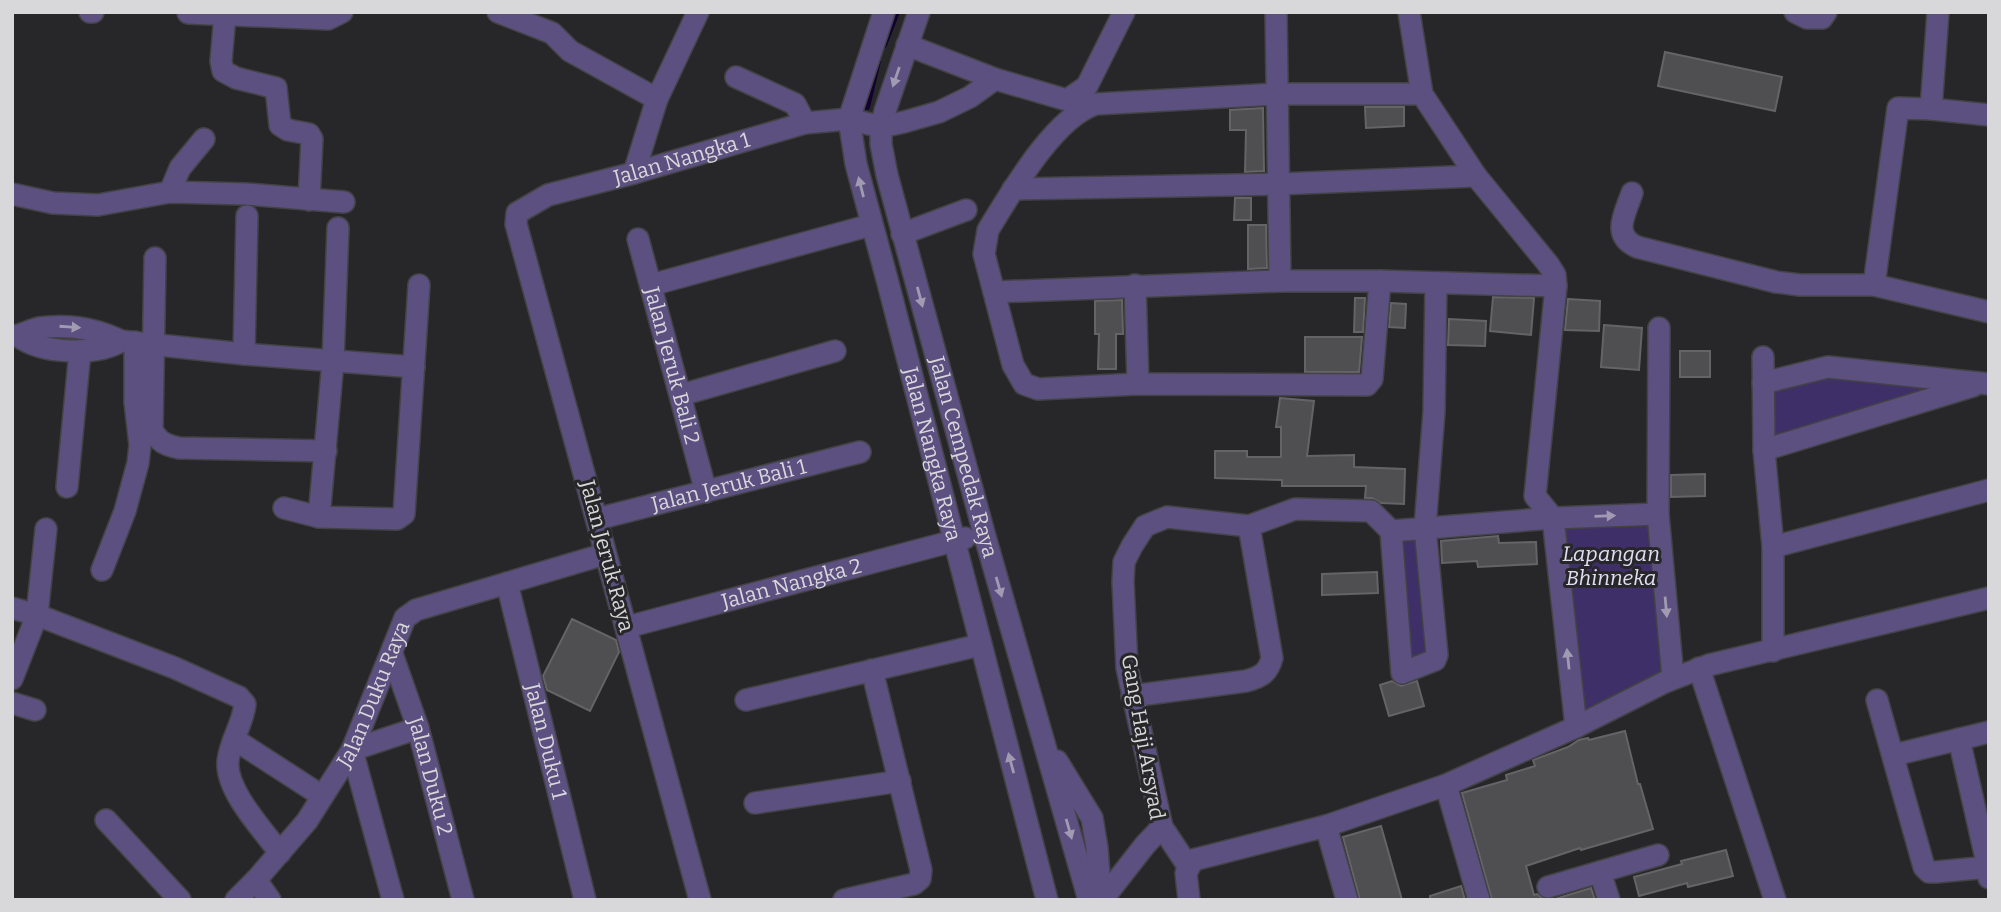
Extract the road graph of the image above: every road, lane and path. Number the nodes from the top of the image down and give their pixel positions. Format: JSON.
{"nodes":[{"id":1,"x":342,"y":12,"type":"edge"},
{"id":2,"x":698,"y":12,"type":"edge"},
{"id":3,"x":919,"y":12,"type":"edge"},
{"id":4,"x":1276,"y":12,"type":"edge"},
{"id":5,"x":1409,"y":12,"type":"edge"},
{"id":6,"x":1795,"y":12,"type":"edge"},
{"id":7,"x":1826,"y":12,"type":"edge"},
{"id":8,"x":1938,"y":12,"type":"edge"},
{"id":9,"x":188,"y":13,"type":"edge"},
{"id":10,"x":507,"y":13,"type":"edge"},
{"id":11,"x":877,"y":14,"type":"edge"},
{"id":12,"x":1122,"y":14,"type":"edge"},
{"id":13,"x":225,"y":15,"type":"junction"},
{"id":14,"x":907,"y":45,"type":"junction"},
{"id":15,"x":736,"y":77,"type":"dead end"},
{"id":16,"x":995,"y":79,"type":"junction"},
{"id":17,"x":1278,"y":94,"type":"junction"},
{"id":18,"x":1422,"y":94,"type":"junction"},
{"id":19,"x":657,"y":99,"type":"junction"},
{"id":20,"x":1096,"y":104,"type":"junction"},
{"id":21,"x":1931,"y":108,"type":"junction"},
{"id":22,"x":1989,"y":115,"type":"edge"},
{"id":23,"x":849,"y":119,"type":"junction"},
{"id":24,"x":805,"y":122,"type":"junction"},
{"id":25,"x":881,"y":127,"type":"junction"},
{"id":26,"x":204,"y":139,"type":"dead end"},
{"id":27,"x":634,"y":173,"type":"junction"},
{"id":28,"x":1476,"y":176,"type":"junction"},
{"id":29,"x":1279,"y":184,"type":"junction"},
{"id":30,"x":1013,"y":189,"type":"junction"},
{"id":31,"x":170,"y":192,"type":"junction"},
{"id":32,"x":1632,"y":193,"type":"dead end"},
{"id":33,"x":12,"y":194,"type":"edge"},
{"id":34,"x":309,"y":200,"type":"junction"},
{"id":35,"x":344,"y":202,"type":"dead end"},
{"id":36,"x":966,"y":210,"type":"dead end"},
{"id":37,"x":517,"y":213,"type":"joint"},
{"id":38,"x":247,"y":216,"type":"dead end"},
{"id":39,"x":871,"y":225,"type":"junction"},
{"id":40,"x":338,"y":228,"type":"dead end"},
{"id":41,"x":902,"y":234,"type":"junction"},
{"id":42,"x":638,"y":239,"type":"dead end"},
{"id":43,"x":155,"y":258,"type":"dead end"},
{"id":44,"x":1280,"y":281,"type":"junction"},
{"id":45,"x":1380,"y":281,"type":"junction"},
{"id":46,"x":1436,"y":283,"type":"junction"},
{"id":47,"x":419,"y":285,"type":"dead end"},
{"id":48,"x":651,"y":285,"type":"junction"},
{"id":49,"x":1135,"y":285,"type":"junction"},
{"id":50,"x":1874,"y":285,"type":"junction"},
{"id":51,"x":1556,"y":286,"type":"junction"},
{"id":52,"x":994,"y":292,"type":"junction"},
{"id":53,"x":1989,"y":312,"type":"edge"},
{"id":54,"x":1659,"y":328,"type":"dead end"},
{"id":55,"x":15,"y":336,"type":"edge"},
{"id":56,"x":137,"y":343,"type":"junction"},
{"id":57,"x":80,"y":351,"type":"junction"},
{"id":58,"x":835,"y":351,"type":"dead end"},
{"id":59,"x":244,"y":354,"type":"junction"},
{"id":60,"x":1763,"y":357,"type":"dead end"},
{"id":61,"x":333,"y":361,"type":"junction"},
{"id":62,"x":414,"y":367,"type":"junction"},
{"id":63,"x":1763,"y":383,"type":"junction"},
{"id":64,"x":1985,"y":383,"type":"edge"},
{"id":65,"x":1138,"y":384,"type":"junction"},
{"id":66,"x":681,"y":395,"type":"junction"},
{"id":67,"x":1764,"y":450,"type":"junction"},
{"id":68,"x":326,"y":451,"type":"junction"},
{"id":69,"x":860,"y":452,"type":"dead end"},
{"id":70,"x":67,"y":487,"type":"dead end"},
{"id":71,"x":1989,"y":490,"type":"edge"},
{"id":72,"x":706,"y":492,"type":"junction"},
{"id":73,"x":284,"y":508,"type":"dead end"},
{"id":74,"x":1658,"y":514,"type":"junction"},
{"id":75,"x":319,"y":517,"type":"junction"},
{"id":76,"x":1553,"y":518,"type":"junction"},
{"id":77,"x":597,"y":519,"type":"junction"},
{"id":78,"x":1249,"y":526,"type":"junction"},
{"id":79,"x":1425,"y":527,"type":"junction"},
{"id":80,"x":46,"y":529,"type":"dead end"},
{"id":81,"x":1391,"y":531,"type":"junction"},
{"id":82,"x":984,"y":533,"type":"junction"},
{"id":83,"x":954,"y":541,"type":"junction"},
{"id":84,"x":1773,"y":547,"type":"junction"},
{"id":85,"x":605,"y":554,"type":"junction"},
{"id":86,"x":102,"y":570,"type":"dead end"},
{"id":87,"x":507,"y":583,"type":"junction"},
{"id":88,"x":1989,"y":598,"type":"edge"},
{"id":89,"x":12,"y":608,"type":"edge"},
{"id":90,"x":37,"y":615,"type":"junction"},
{"id":91,"x":627,"y":627,"type":"junction"},
{"id":92,"x":980,"y":645,"type":"junction"},
{"id":93,"x":1773,"y":651,"type":"junction"},
{"id":94,"x":392,"y":654,"type":"junction"},
{"id":95,"x":1699,"y":668,"type":"junction"},
{"id":96,"x":872,"y":670,"type":"junction"},
{"id":97,"x":1673,"y":678,"type":"junction"},
{"id":98,"x":12,"y":679,"type":"edge"},
{"id":99,"x":1132,"y":696,"type":"junction"},
{"id":100,"x":746,"y":700,"type":"dead end"},
{"id":101,"x":1877,"y":701,"type":"dead end"},
{"id":102,"x":12,"y":703,"type":"edge"},
{"id":103,"x":35,"y":710,"type":"dead end"},
{"id":104,"x":1576,"y":727,"type":"junction"},
{"id":105,"x":418,"y":728,"type":"junction"},
{"id":106,"x":1989,"y":732,"type":"edge"},
{"id":107,"x":234,"y":738,"type":"junction"},
{"id":108,"x":1043,"y":738,"type":"junction"},
{"id":109,"x":1959,"y":739,"type":"junction"},
{"id":110,"x":352,"y":750,"type":"junction"},
{"id":111,"x":1894,"y":755,"type":"junction"},
{"id":112,"x":900,"y":781,"type":"junction"},
{"id":113,"x":1446,"y":785,"type":"junction"},
{"id":114,"x":322,"y":796,"type":"junction"},
{"id":115,"x":755,"y":803,"type":"dead end"},
{"id":116,"x":106,"y":820,"type":"dead end"},
{"id":117,"x":1326,"y":826,"type":"junction"},
{"id":118,"x":1162,"y":827,"type":"junction"},
{"id":119,"x":280,"y":853,"type":"junction"},
{"id":120,"x":1658,"y":855,"type":"dead end"},
{"id":121,"x":1188,"y":866,"type":"junction"},
{"id":122,"x":1988,"y":867,"type":"edge"},
{"id":123,"x":1600,"y":872,"type":"junction"},
{"id":124,"x":256,"y":880,"type":"junction"},
{"id":125,"x":1989,"y":880,"type":"edge"},
{"id":126,"x":1548,"y":887,"type":"dead end"},
{"id":127,"x":180,"y":900,"type":"edge"},
{"id":128,"x":236,"y":900,"type":"edge"},
{"id":129,"x":270,"y":900,"type":"edge"},
{"id":130,"x":394,"y":900,"type":"edge"},
{"id":131,"x":463,"y":900,"type":"edge"},
{"id":132,"x":585,"y":900,"type":"edge"},
{"id":133,"x":700,"y":900,"type":"edge"},
{"id":134,"x":844,"y":900,"type":"edge"},
{"id":135,"x":1047,"y":900,"type":"edge"},
{"id":136,"x":1089,"y":900,"type":"edge"},
{"id":137,"x":1102,"y":900,"type":"edge"},
{"id":138,"x":1189,"y":900,"type":"edge"},
{"id":139,"x":1347,"y":900,"type":"edge"},
{"id":140,"x":1479,"y":900,"type":"edge"},
{"id":141,"x":1609,"y":900,"type":"edge"},
{"id":142,"x":1775,"y":900,"type":"edge"}],
"edges":[{"from":1,"to":13,"type":"street"},
{"from":2,"to":19,"type":"street"},
{"from":3,"to":14,"type":"street","name":"Jalan Cempedak Raya"},
{"from":4,"to":17,"type":"street"},
{"from":5,"to":18,"type":"street"},
{"from":6,"to":7,"type":"street"},
{"from":8,"to":21,"type":"street"},
{"from":9,"to":13,"type":"street"},
{"from":10,"to":19,"type":"street"},
{"from":11,"to":23,"type":"street","name":"Jalan Nangka Raya"},
{"from":12,"to":16,"type":"street"},
{"from":12,"to":20,"type":"street"},
{"from":13,"to":34,"type":"street"},
{"from":14,"to":16,"type":"street"},
{"from":14,"to":25,"type":"street","name":"Jalan Cempedak Raya","one_way":true},
{"from":15,"to":24,"type":"street"},
{"from":16,"to":25,"type":"street"},
{"from":17,"to":18,"type":"street"},
{"from":17,"to":20,"type":"street"},
{"from":17,"to":29,"type":"street"},
{"from":18,"to":28,"type":"street"},
{"from":19,"to":27,"type":"street"},
{"from":20,"to":30,"type":"street"},
{"from":21,"to":22,"type":"street"},
{"from":21,"to":50,"type":"street"},
{"from":23,"to":24,"type":"street","name":"Jalan Nangka 1"},
{"from":23,"to":25,"type":"street","name":"Jalan Nangka 1"},
{"from":39,"to":23,"type":"street","name":"Jalan Nangka Raya","one_way":true},
{"from":24,"to":27,"type":"street","name":"Jalan Nangka 1"},
{"from":25,"to":41,"type":"street","name":"Jalan Cempedak Raya"},
{"from":26,"to":31,"type":"street"},
{"from":27,"to":37,"type":"street","name":"Jalan Nangka 1"},
{"from":28,"to":29,"type":"street"},
{"from":28,"to":51,"type":"street"},
{"from":29,"to":30,"type":"street"},
{"from":29,"to":44,"type":"street"},
{"from":30,"to":52,"type":"street"},
{"from":31,"to":33,"type":"street"},
{"from":31,"to":34,"type":"street"},
{"from":32,"to":50,"type":"street"},
{"from":34,"to":35,"type":"street"},
{"from":36,"to":41,"type":"street"},
{"from":37,"to":77,"type":"street","name":"Jalan Jeruk Raya"},
{"from":38,"to":59,"type":"street"},
{"from":39,"to":48,"type":"street"},
{"from":39,"to":83,"type":"street","name":"Jalan Nangka Raya"},
{"from":40,"to":61,"type":"street"},
{"from":41,"to":82,"type":"street","name":"Jalan Cempedak Raya","one_way":true},
{"from":42,"to":48,"type":"street","name":"Jalan Jeruk Bali 2"},
{"from":43,"to":56,"type":"street"},
{"from":44,"to":45,"type":"street"},
{"from":44,"to":49,"type":"street"},
{"from":45,"to":46,"type":"street"},
{"from":45,"to":65,"type":"street"},
{"from":46,"to":51,"type":"street"},
{"from":46,"to":79,"type":"street"},
{"from":47,"to":62,"type":"street"},
{"from":48,"to":66,"type":"street","name":"Jalan Jeruk Bali 2"},
{"from":49,"to":52,"type":"street"},
{"from":49,"to":65,"type":"street"},
{"from":50,"to":53,"type":"street"},
{"from":51,"to":76,"type":"street"},
{"from":52,"to":65,"type":"street"},
{"from":54,"to":74,"type":"street"},
{"from":55,"to":56,"type":"street","one_way":true},
{"from":55,"to":57,"type":"street"},
{"from":56,"to":57,"type":"street"},
{"from":56,"to":59,"type":"street"},
{"from":56,"to":68,"type":"street"},
{"from":56,"to":86,"type":"street"},
{"from":57,"to":70,"type":"street"},
{"from":58,"to":66,"type":"street"},
{"from":59,"to":61,"type":"street"},
{"from":60,"to":63,"type":"street"},
{"from":61,"to":62,"type":"street"},
{"from":61,"to":68,"type":"street"},
{"from":62,"to":75,"type":"street"},
{"from":63,"to":64,"type":"street"},
{"from":63,"to":67,"type":"street"},
{"from":64,"to":67,"type":"street"},
{"from":66,"to":72,"type":"street","name":"Jalan Jeruk Bali 2"},
{"from":67,"to":84,"type":"street"},
{"from":68,"to":75,"type":"street"},
{"from":69,"to":72,"type":"street","name":"Jalan Jeruk Bali 1"},
{"from":71,"to":84,"type":"street"},
{"from":72,"to":77,"type":"street","name":"Jalan Jeruk Bali 1"},
{"from":73,"to":75,"type":"street"},
{"from":76,"to":74,"type":"street","one_way":true},
{"from":74,"to":97,"type":"street","one_way":true},
{"from":76,"to":79,"type":"street"},
{"from":104,"to":76,"type":"street","one_way":true},
{"from":77,"to":85,"type":"street","name":"Jalan Jeruk Raya"},
{"from":78,"to":81,"type":"street","name":"Gang Haji Arsyad"},
{"from":78,"to":99,"type":"street","name":"Gang Haji Arsyad"},
{"from":78,"to":99,"type":"street"},
{"from":79,"to":81,"type":"street"},
{"from":79,"to":81,"type":"street"},
{"from":80,"to":90,"type":"street"},
{"from":82,"to":83,"type":"street","name":"Jalan Nangka 2"},
{"from":82,"to":108,"type":"street","name":"Jalan Cempedak Raya","one_way":true},
{"from":83,"to":91,"type":"street","name":"Jalan Nangka 2"},
{"from":83,"to":92,"type":"street","name":"Jalan Nangka Raya"},
{"from":84,"to":93,"type":"street"},
{"from":85,"to":87,"type":"street","name":"Jalan Duku Raya"},
{"from":85,"to":91,"type":"street","name":"Jalan Jeruk Raya"},
{"from":87,"to":94,"type":"street","name":"Jalan Duku Raya"},
{"from":87,"to":132,"type":"street","name":"Jalan Duku 1"},
{"from":88,"to":93,"type":"street"},
{"from":89,"to":90,"type":"street"},
{"from":90,"to":98,"type":"street"},
{"from":90,"to":107,"type":"street"},
{"from":91,"to":133,"type":"street","name":"Jalan Jeruk Raya"},
{"from":92,"to":96,"type":"street"},
{"from":135,"to":92,"type":"street","name":"Jalan Nangka Raya","one_way":true},
{"from":93,"to":95,"type":"street"},
{"from":94,"to":105,"type":"street","name":"Jalan Duku 2"},
{"from":94,"to":110,"type":"street","name":"Jalan Duku Raya"},
{"from":95,"to":97,"type":"street"},
{"from":95,"to":142,"type":"street"},
{"from":96,"to":100,"type":"street"},
{"from":96,"to":112,"type":"street"},
{"from":97,"to":104,"type":"street"},
{"from":99,"to":118,"type":"street","name":"Gang Haji Arsyad"},
{"from":101,"to":111,"type":"street"},
{"from":102,"to":103,"type":"street"},
{"from":104,"to":113,"type":"street"},
{"from":105,"to":110,"type":"street"},
{"from":105,"to":131,"type":"street","name":"Jalan Duku 2"},
{"from":106,"to":109,"type":"street"},
{"from":107,"to":114,"type":"street"},
{"from":107,"to":119,"type":"street"},
{"from":108,"to":136,"type":"street","name":"Jalan Cempedak Raya","one_way":true},
{"from":108,"to":137,"type":"street"},
{"from":109,"to":111,"type":"street"},
{"from":109,"to":122,"type":"street"},
{"from":110,"to":114,"type":"street","name":"Jalan Duku Raya"},
{"from":110,"to":130,"type":"street"},
{"from":111,"to":122,"type":"street"},
{"from":112,"to":115,"type":"street"},
{"from":112,"to":134,"type":"street"},
{"from":113,"to":117,"type":"street"},
{"from":113,"to":140,"type":"street"},
{"from":114,"to":119,"type":"street","name":"Jalan Duku Raya"},
{"from":116,"to":127,"type":"street"},
{"from":117,"to":121,"type":"street"},
{"from":117,"to":139,"type":"street"},
{"from":118,"to":121,"type":"street"},
{"from":118,"to":137,"type":"street","name":"Gang Haji Arsyad"},
{"from":119,"to":124,"type":"street","name":"Jalan Duku Raya"},
{"from":120,"to":123,"type":"street"},
{"from":121,"to":138,"type":"street"},
{"from":122,"to":125,"type":"street"},
{"from":123,"to":126,"type":"street"},
{"from":123,"to":141,"type":"street"},
{"from":124,"to":128,"type":"street","name":"Jalan Duku Raya"},
{"from":124,"to":129,"type":"street"}]}
